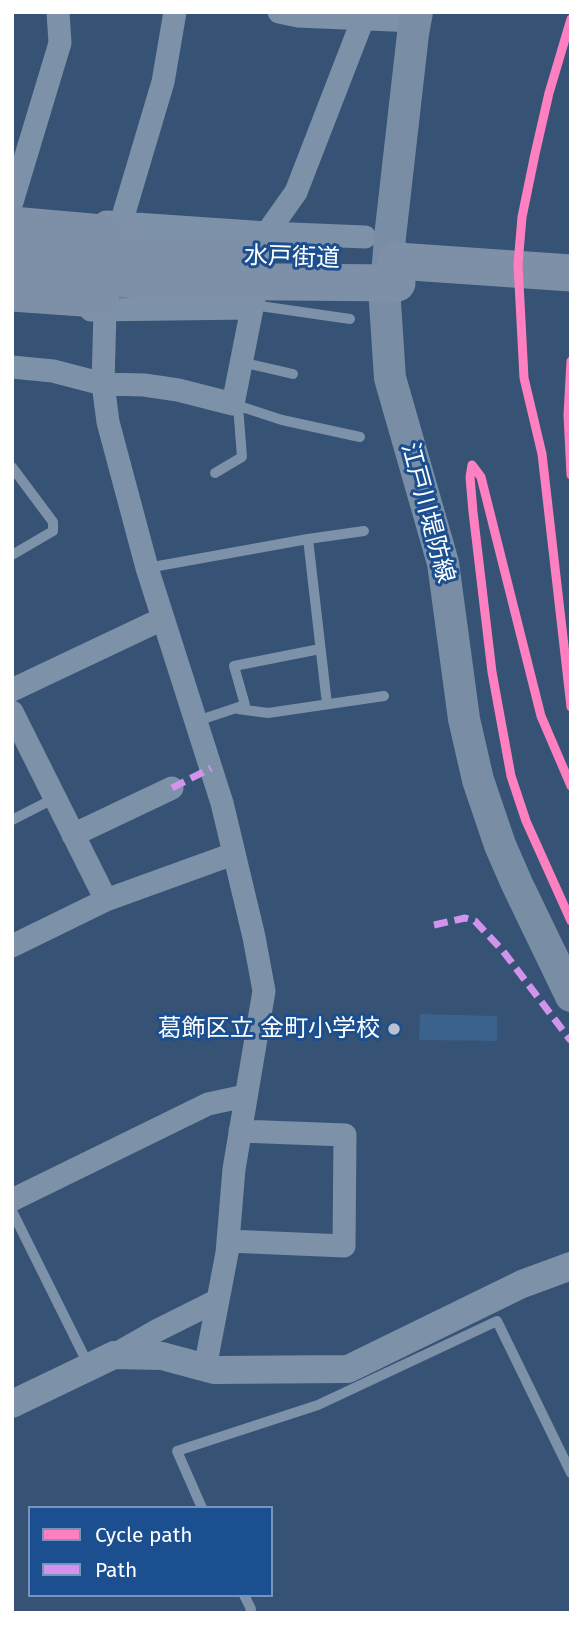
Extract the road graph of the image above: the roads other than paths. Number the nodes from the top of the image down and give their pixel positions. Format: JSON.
{"nodes":[{"id":1,"x":58,"y":12,"type":"edge"},
{"id":2,"x":175,"y":12,"type":"edge"},
{"id":3,"x":279,"y":12,"type":"edge"},
{"id":4,"x":416,"y":16,"type":"edge"},
{"id":5,"x":363,"y":19,"type":"junction"},
{"id":6,"x":12,"y":202,"type":"edge"},
{"id":7,"x":12,"y":212,"type":"edge"},
{"id":8,"x":121,"y":223,"type":"junction"},
{"id":9,"x":12,"y":225,"type":"edge"},
{"id":10,"x":267,"y":233,"type":"junction"},
{"id":11,"x":365,"y":237,"type":"dead end"},
{"id":12,"x":12,"y":247,"type":"edge"},
{"id":13,"x":236,"y":256,"type":"junction"},
{"id":14,"x":397,"y":272,"type":"junction"},
{"id":15,"x":12,"y":273,"type":"edge"},
{"id":16,"x":571,"y":273,"type":"edge"},
{"id":17,"x":481,"y":276,"type":"junction"},
{"id":18,"x":292,"y":281,"type":"junction"},
{"id":19,"x":12,"y":293,"type":"edge"},
{"id":20,"x":571,"y":294,"type":"edge"},
{"id":21,"x":252,"y":307,"type":"junction"},
{"id":22,"x":12,"y":309,"type":"edge"},
{"id":23,"x":105,"y":310,"type":"junction"},
{"id":24,"x":350,"y":319,"type":"dead end"},
{"id":25,"x":241,"y":362,"type":"junction"},
{"id":26,"x":12,"y":367,"type":"edge"},
{"id":27,"x":293,"y":374,"type":"dead end"},
{"id":28,"x":103,"y":384,"type":"junction"},
{"id":29,"x":235,"y":405,"type":"junction"},
{"id":30,"x":360,"y":437,"type":"dead end"},
{"id":31,"x":12,"y":467,"type":"edge"},
{"id":32,"x":215,"y":473,"type":"dead end"},
{"id":33,"x":364,"y":531,"type":"dead end"},
{"id":34,"x":308,"y":539,"type":"junction"},
{"id":35,"x":12,"y":555,"type":"edge"},
{"id":36,"x":147,"y":568,"type":"junction"},
{"id":37,"x":162,"y":619,"type":"junction"},
{"id":38,"x":320,"y":649,"type":"junction"},
{"id":39,"x":12,"y":690,"type":"edge"},
{"id":40,"x":384,"y":695,"type":"dead end"},
{"id":41,"x":327,"y":704,"type":"junction"},
{"id":42,"x":235,"y":708,"type":"junction"},
{"id":43,"x":12,"y":712,"type":"edge"},
{"id":44,"x":197,"y":721,"type":"junction"},
{"id":45,"x":172,"y":788,"type":"dead end"},
{"id":46,"x":55,"y":798,"type":"junction"},
{"id":47,"x":12,"y":820,"type":"edge"},
{"id":48,"x":73,"y":835,"type":"junction"},
{"id":49,"x":233,"y":854,"type":"junction"},
{"id":50,"x":106,"y":900,"type":"junction"},
{"id":51,"x":12,"y":946,"type":"edge"},
{"id":52,"x":571,"y":996,"type":"edge"},
{"id":53,"x":245,"y":1096,"type":"junction"},
{"id":54,"x":240,"y":1131,"type":"junction"},
{"id":55,"x":12,"y":1200,"type":"edge"},
{"id":56,"x":12,"y":1211,"type":"edge"},
{"id":57,"x":228,"y":1241,"type":"junction"},
{"id":58,"x":571,"y":1266,"type":"edge"},
{"id":59,"x":218,"y":1300,"type":"junction"},
{"id":60,"x":102,"y":1361,"type":"junction"},
{"id":61,"x":205,"y":1368,"type":"junction"},
{"id":62,"x":12,"y":1404,"type":"edge"},
{"id":63,"x":571,"y":1473,"type":"edge"},
{"id":64,"x":201,"y":1506,"type":"edge"},
{"id":65,"x":245,"y":1597,"type":"edge"},
{"id":66,"x":250,"y":1613,"type":"edge"}],
"edges":[{"from":1,"to":6,"type":"street"},
{"from":2,"to":8,"type":"street"},
{"from":3,"to":5,"type":"street"},
{"from":4,"to":5,"type":"street"},
{"from":4,"to":52,"type":"main road","name":"江戸川堤防線"},
{"from":5,"to":10,"type":"street"},
{"from":7,"to":8,"type":"street"},
{"from":8,"to":10,"type":"street"},
{"from":8,"to":23,"type":"street"},
{"from":9,"to":13,"type":"highway","bridge":true},
{"from":10,"to":11,"type":"street"},
{"from":10,"to":21,"type":"street"},
{"from":12,"to":13,"type":"highway","name":"水戸街道","bridge":true},
{"from":13,"to":14,"type":"highway","name":"水戸街道","bridge":true},
{"from":14,"to":17,"type":"highway","name":"水戸街道"},
{"from":14,"to":18,"type":"highway","name":"水戸街道","bridge":true},
{"from":15,"to":18,"type":"highway","name":"水戸街道","bridge":true},
{"from":16,"to":17,"type":"highway","name":"水戸街道"},
{"from":17,"to":20,"type":"highway","name":"水戸街道"},
{"from":18,"to":19,"type":"highway","bridge":true},
{"from":21,"to":23,"type":"street"},
{"from":21,"to":24,"type":"lane"},
{"from":21,"to":25,"type":"street"},
{"from":22,"to":23,"type":"street"},
{"from":23,"to":28,"type":"street"},
{"from":25,"to":27,"type":"lane"},
{"from":25,"to":29,"type":"street"},
{"from":26,"to":28,"type":"street"},
{"from":28,"to":29,"type":"street"},
{"from":28,"to":36,"type":"street"},
{"from":29,"to":30,"type":"lane"},
{"from":29,"to":32,"type":"lane"},
{"from":31,"to":35,"type":"lane"},
{"from":33,"to":34,"type":"lane"},
{"from":34,"to":36,"type":"lane"},
{"from":34,"to":38,"type":"lane"},
{"from":36,"to":37,"type":"street"},
{"from":37,"to":39,"type":"street"},
{"from":37,"to":44,"type":"street"},
{"from":38,"to":41,"type":"lane"},
{"from":38,"to":42,"type":"lane"},
{"from":40,"to":41,"type":"lane"},
{"from":41,"to":42,"type":"lane"},
{"from":42,"to":44,"type":"lane"},
{"from":43,"to":46,"type":"street"},
{"from":44,"to":49,"type":"street"},
{"from":45,"to":48,"type":"street"},
{"from":46,"to":47,"type":"lane"},
{"from":46,"to":48,"type":"street"},
{"from":48,"to":50,"type":"street"},
{"from":49,"to":50,"type":"street"},
{"from":49,"to":53,"type":"street"},
{"from":50,"to":51,"type":"street"},
{"from":53,"to":54,"type":"street"},
{"from":53,"to":55,"type":"street"},
{"from":54,"to":57,"type":"street"},
{"from":54,"to":57,"type":"street"},
{"from":56,"to":60,"type":"lane"},
{"from":57,"to":59,"type":"street"},
{"from":58,"to":61,"type":"street"},
{"from":59,"to":60,"type":"street"},
{"from":59,"to":61,"type":"street"},
{"from":60,"to":61,"type":"street"},
{"from":60,"to":62,"type":"street"},
{"from":63,"to":64,"type":"lane"},
{"from":65,"to":66,"type":"lane"}]}
